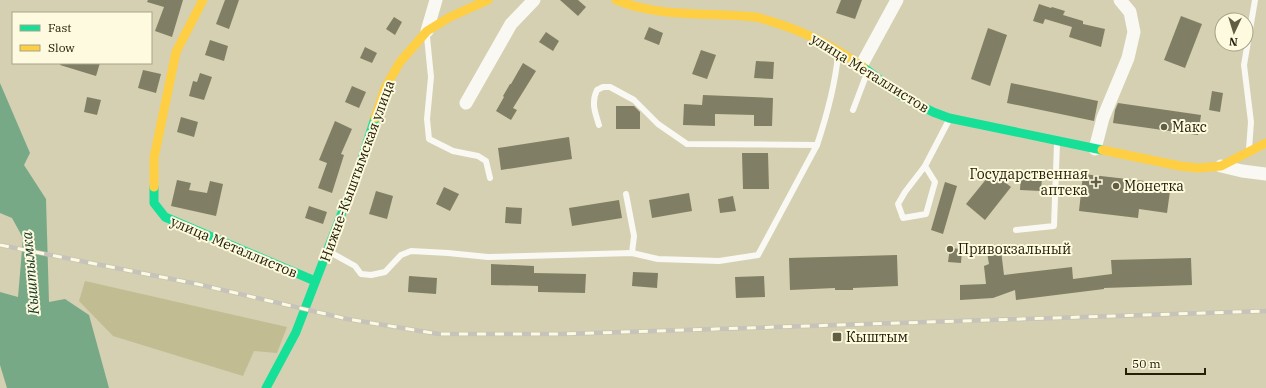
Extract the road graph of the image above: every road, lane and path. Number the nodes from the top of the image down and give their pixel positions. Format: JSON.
{"nodes":[{"id":1,"x":203,"y":0,"type":"edge"},
{"id":2,"x":436,"y":0,"type":"edge"},
{"id":3,"x":488,"y":0,"type":"edge"},
{"id":4,"x":534,"y":0,"type":"edge"},
{"id":5,"x":616,"y":0,"type":"edge"},
{"id":6,"x":897,"y":0,"type":"edge"},
{"id":7,"x":1120,"y":0,"type":"edge"},
{"id":8,"x":1255,"y":0,"type":"edge"},
{"id":9,"x":427,"y":30,"type":"junction"},
{"id":10,"x":839,"y":52,"type":"junction"},
{"id":11,"x":864,"y":69,"type":"junction"},
{"id":12,"x":466,"y":103,"type":"dead end"},
{"id":13,"x":853,"y":110,"type":"dead end"},
{"id":14,"x":949,"y":118,"type":"junction"},
{"id":15,"x":599,"y":125,"type":"dead end"},
{"id":16,"x":1057,"y":141,"type":"junction"},
{"id":17,"x":1266,"y":143,"type":"edge"},
{"id":18,"x":817,"y":145,"type":"junction"},
{"id":19,"x":1096,"y":149,"type":"junction"},
{"id":20,"x":1248,"y":153,"type":"junction"},
{"id":21,"x":925,"y":166,"type":"junction"},
{"id":22,"x":1221,"y":166,"type":"junction"},
{"id":23,"x":1266,"y":174,"type":"edge"},
{"id":24,"x":490,"y":178,"type":"dead end"},
{"id":25,"x":626,"y":194,"type":"dead end"},
{"id":26,"x":1016,"y":230,"type":"dead end"},
{"id":27,"x":328,"y":251,"type":"junction"},
{"id":28,"x":632,"y":253,"type":"junction"},
{"id":29,"x":315,"y":281,"type":"junction"},
{"id":30,"x":271,"y":386,"type":"edge"}],
"edges":[{"from":1,"to":29,"type":"main road","name":"улица Металлистов"},
{"from":2,"to":9,"type":"street","name":"Нижне-Кыштымская улица"},
{"from":3,"to":9,"type":"main road"},
{"from":4,"to":12,"type":"street"},
{"from":5,"to":10,"type":"main road","name":"улица Металлистов"},
{"from":6,"to":11,"type":"street"},
{"from":7,"to":19,"type":"street"},
{"from":8,"to":20,"type":"lane"},
{"from":9,"to":24,"type":"lane"},
{"from":9,"to":27,"type":"main road","name":"Нижне-Кыштымская улица"},
{"from":10,"to":11,"type":"main road","name":"улица Металлистов"},
{"from":10,"to":18,"type":"lane"},
{"from":11,"to":13,"type":"lane"},
{"from":11,"to":14,"type":"main road","name":"улица Металлистов"},
{"from":14,"to":16,"type":"main road","name":"улица Металлистов"},
{"from":14,"to":21,"type":"lane"},
{"from":15,"to":18,"type":"lane"},
{"from":16,"to":19,"type":"main road","name":"улица Металлистов"},
{"from":16,"to":26,"type":"lane"},
{"from":17,"to":20,"type":"main road"},
{"from":18,"to":28,"type":"lane"},
{"from":19,"to":22,"type":"main road","name":"улица Металлистов"},
{"from":20,"to":22,"type":"main road"},
{"from":21,"to":21,"type":"lane"},
{"from":22,"to":23,"type":"street","name":"улица Металлистов"},
{"from":25,"to":28,"type":"lane"},
{"from":27,"to":28,"type":"lane"},
{"from":27,"to":29,"type":"main road","name":"Нижне-Кыштымская улица"},
{"from":29,"to":30,"type":"main road","name":"Нижне-Кыштымская улица"}]}
